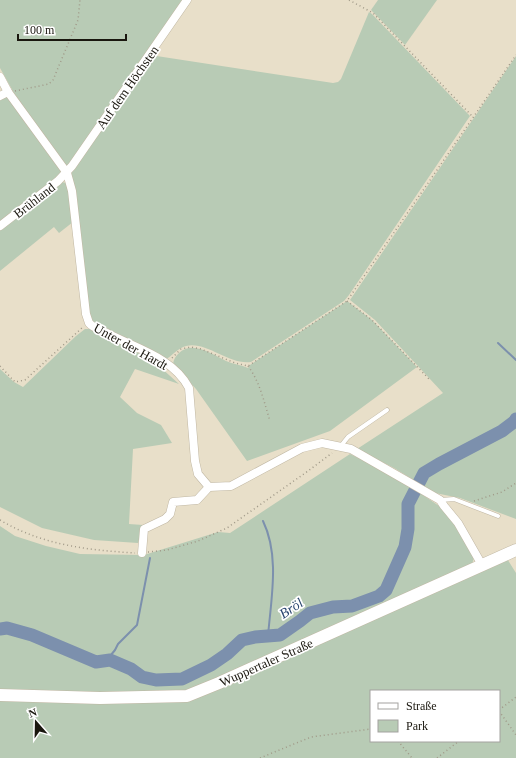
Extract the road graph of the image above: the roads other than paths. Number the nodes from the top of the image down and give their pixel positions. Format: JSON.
{"nodes":[{"id":1,"x":187,"y":0,"type":"edge"},
{"id":2,"x":0,"y":77,"type":"edge"},
{"id":3,"x":8,"y":92,"type":"junction"},
{"id":4,"x":0,"y":96,"type":"edge"},
{"id":5,"x":66,"y":173,"type":"junction"},
{"id":6,"x":0,"y":226,"type":"edge"},
{"id":7,"x":387,"y":410,"type":"dead end"},
{"id":8,"x":340,"y":447,"type":"junction"},
{"id":9,"x":209,"y":487,"type":"junction"},
{"id":10,"x":440,"y":500,"type":"junction"},
{"id":11,"x":498,"y":516,"type":"dead end"},
{"id":12,"x":516,"y":550,"type":"edge"},
{"id":13,"x":142,"y":553,"type":"road end"},
{"id":14,"x":482,"y":565,"type":"junction"},
{"id":15,"x":0,"y":695,"type":"edge"}],
"edges":[{"from":1,"to":5,"type":"street","name":"Auf dem Höchsten"},
{"from":2,"to":3,"type":"street","name":"Unter der Hardt"},
{"from":3,"to":4,"type":"street"},
{"from":3,"to":5,"type":"street","name":"Unter der Hardt"},
{"from":5,"to":6,"type":"street","name":"Brühland"},
{"from":5,"to":9,"type":"street","name":"Unter der Hardt"},
{"from":7,"to":8,"type":"lane"},
{"from":8,"to":9,"type":"street"},
{"from":8,"to":10,"type":"street"},
{"from":9,"to":13,"type":"street"},
{"from":10,"to":11,"type":"lane"},
{"from":10,"to":14,"type":"street"},
{"from":12,"to":14,"type":"main road","name":"Wuppertaler Straße"},
{"from":14,"to":15,"type":"main road","name":"Wuppertaler Straße"}]}
